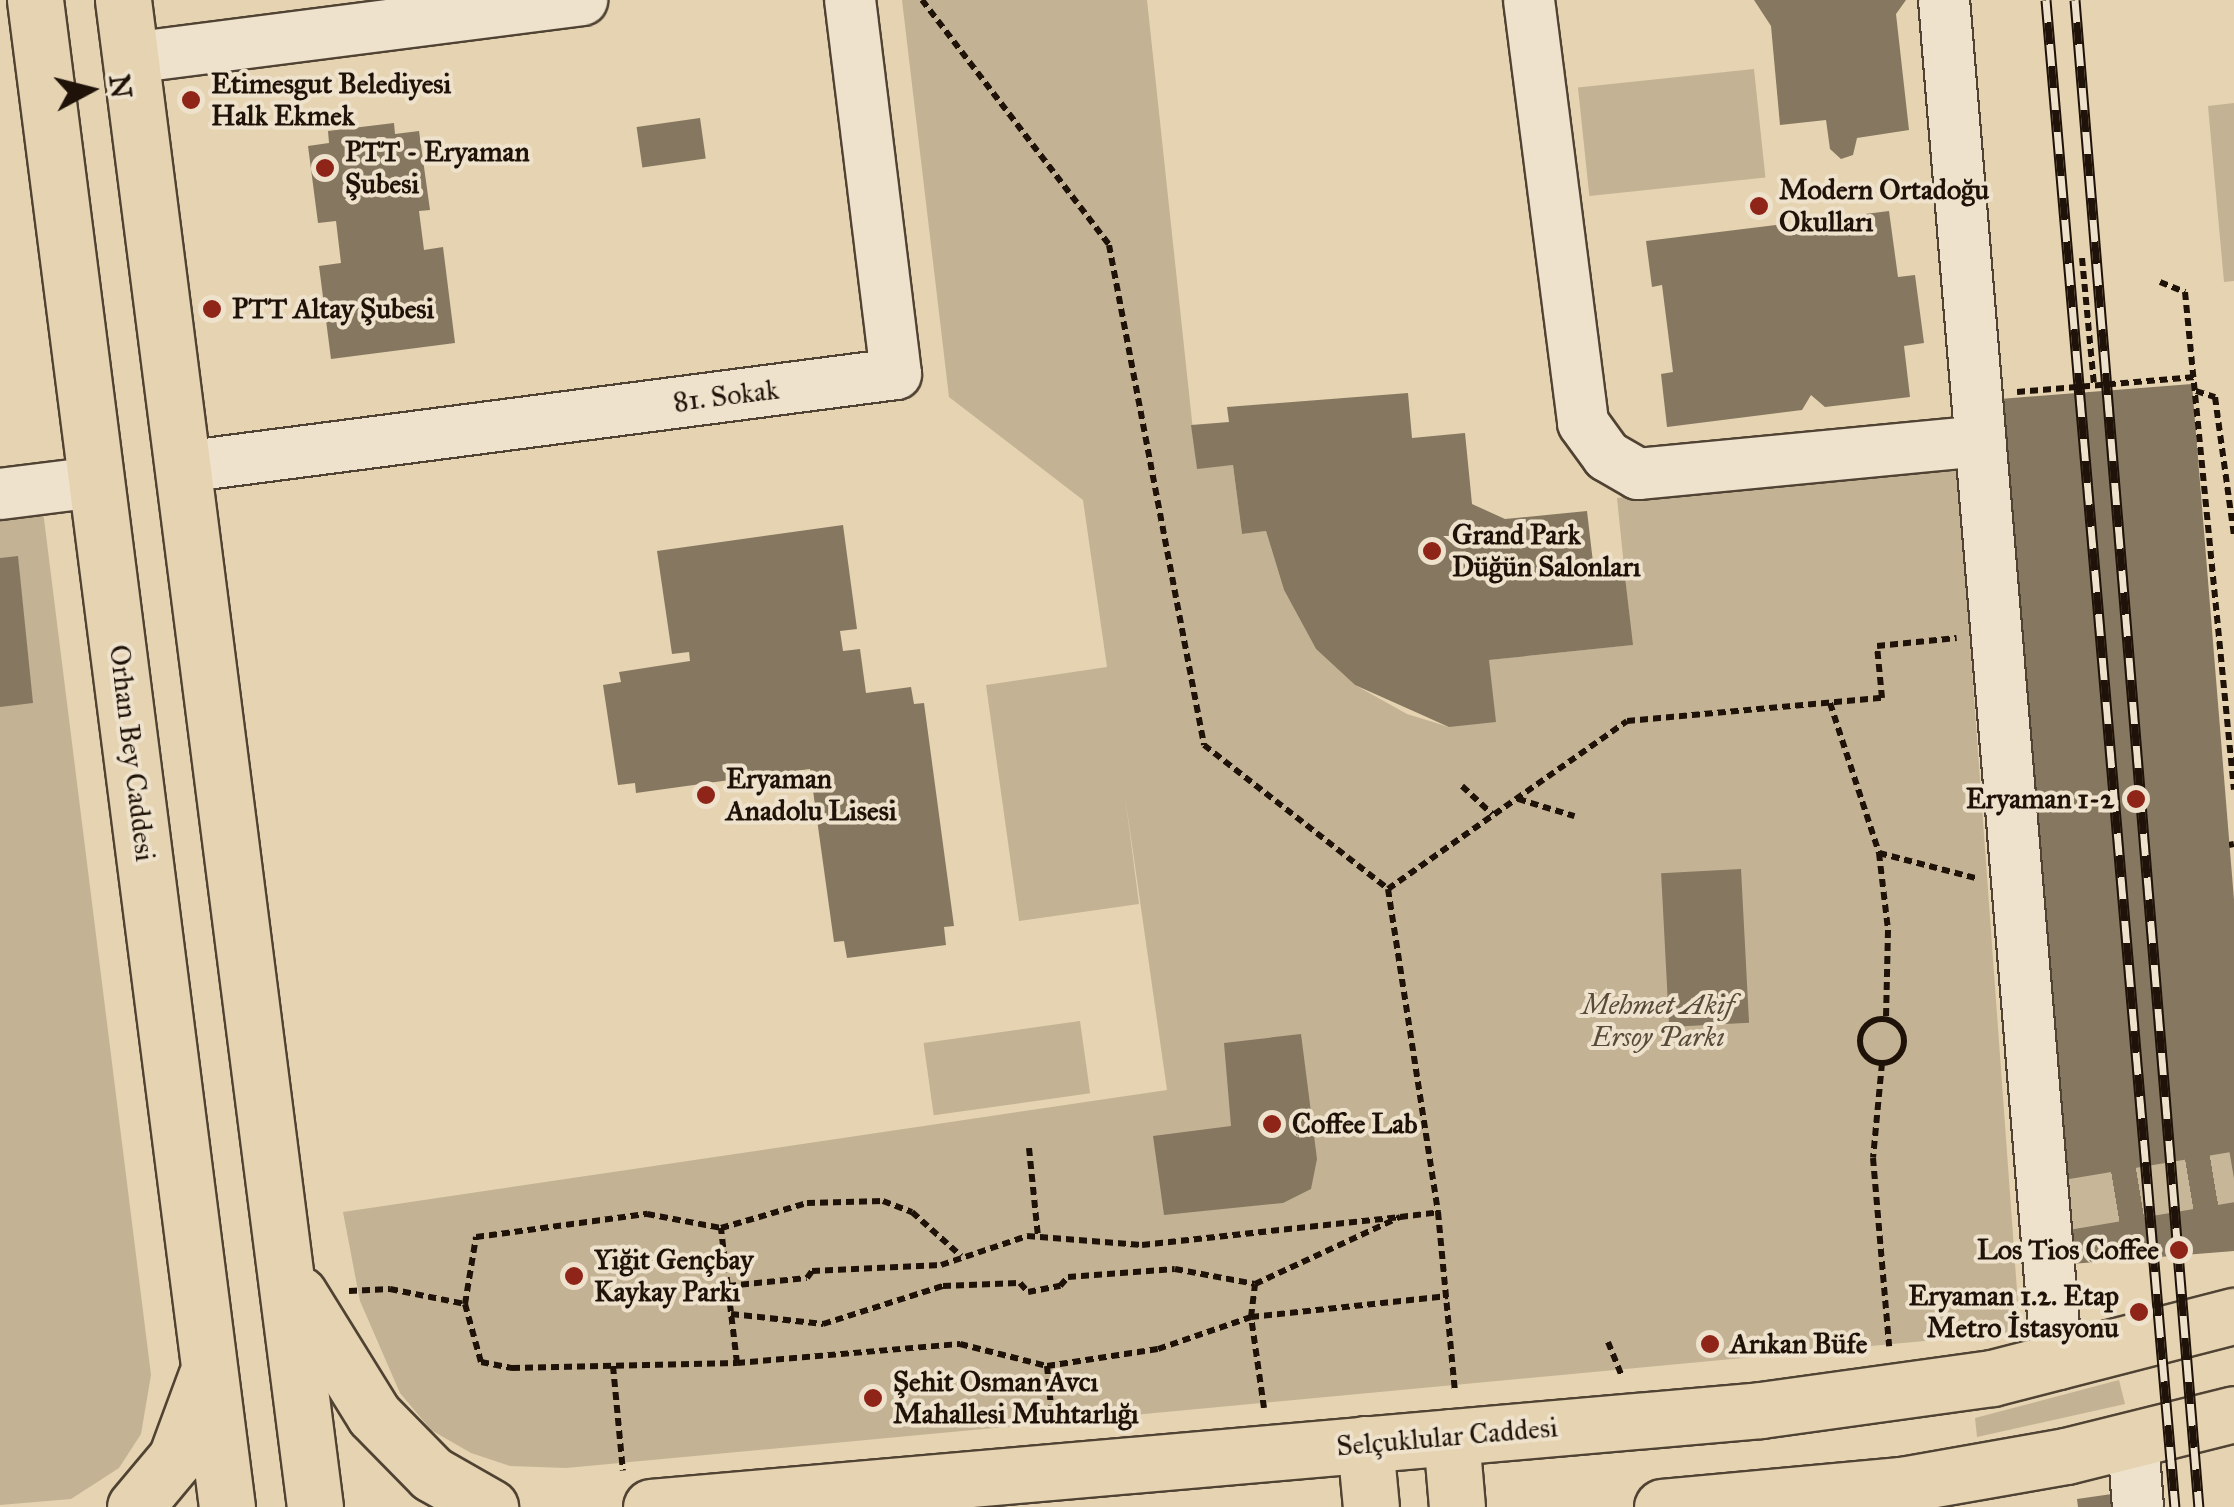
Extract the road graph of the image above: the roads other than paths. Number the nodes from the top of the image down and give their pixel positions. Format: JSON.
{"nodes":[{"id":1,"x":35,"y":0,"type":"edge"},
{"id":2,"x":123,"y":0,"type":"edge"},
{"id":3,"x":582,"y":0,"type":"edge"},
{"id":4,"x":850,"y":0,"type":"edge"},
{"id":5,"x":1529,"y":0,"type":"edge"},
{"id":6,"x":1944,"y":0,"type":"edge"},
{"id":7,"x":130,"y":58,"type":"junction"},
{"id":8,"x":1978,"y":418,"type":"junction"},
{"id":9,"x":183,"y":467,"type":"junction"},
{"id":10,"x":97,"y":482,"type":"junction"},
{"id":11,"x":0,"y":494,"type":"edge"},
{"id":12,"x":293,"y":1284,"type":"junction"},
{"id":13,"x":2234,"y":1316,"type":"edge"},
{"id":14,"x":210,"y":1360,"type":"junction"},
{"id":15,"x":2057,"y":1364,"type":"junction"},
{"id":16,"x":2234,"y":1414,"type":"edge"},
{"id":17,"x":1451,"y":1437,"type":"junction"},
{"id":18,"x":2133,"y":1441,"type":"junction"},
{"id":19,"x":1364,"y":1444,"type":"junction"},
{"id":20,"x":638,"y":1498,"type":"edge"},
{"id":21,"x":135,"y":1507,"type":"edge"},
{"id":22,"x":227,"y":1507,"type":"edge"},
{"id":23,"x":316,"y":1507,"type":"edge"},
{"id":24,"x":490,"y":1507,"type":"edge"},
{"id":25,"x":1371,"y":1507,"type":"edge"},
{"id":26,"x":1457,"y":1507,"type":"edge"},
{"id":27,"x":1662,"y":1507,"type":"edge"},
{"id":28,"x":2138,"y":1507,"type":"edge"}],
"edges":[{"from":1,"to":10,"type":"main road","name":"Orhan Bey Caddesi"},
{"from":2,"to":7,"type":"main road"},
{"from":3,"to":7,"type":"street"},
{"from":4,"to":9,"type":"street","name":"81. Sokak"},
{"from":5,"to":8,"type":"street"},
{"from":6,"to":8,"type":"street"},
{"from":7,"to":9,"type":"main road"},
{"from":8,"to":15,"type":"street"},
{"from":9,"to":12,"type":"main road"},
{"from":10,"to":11,"type":"street"},
{"from":10,"to":14,"type":"main road","name":"Orhan Bey Caddesi"},
{"from":12,"to":23,"type":"main road"},
{"from":12,"to":24,"type":"main road"},
{"from":13,"to":15,"type":"main road","name":"Selçuklular Caddesi"},
{"from":14,"to":21,"type":"main road"},
{"from":14,"to":22,"type":"main road","name":"Orhan Bey Caddesi"},
{"from":15,"to":17,"type":"main road","name":"Selçuklular Caddesi"},
{"from":16,"to":18,"type":"main road"},
{"from":17,"to":19,"type":"main road","name":"Selçuklular Caddesi"},
{"from":17,"to":26,"type":"main road"},
{"from":18,"to":27,"type":"main road"},
{"from":18,"to":28,"type":"street"},
{"from":19,"to":20,"type":"main road","name":"Selçuklular Caddesi"},
{"from":19,"to":25,"type":"main road"}]}
